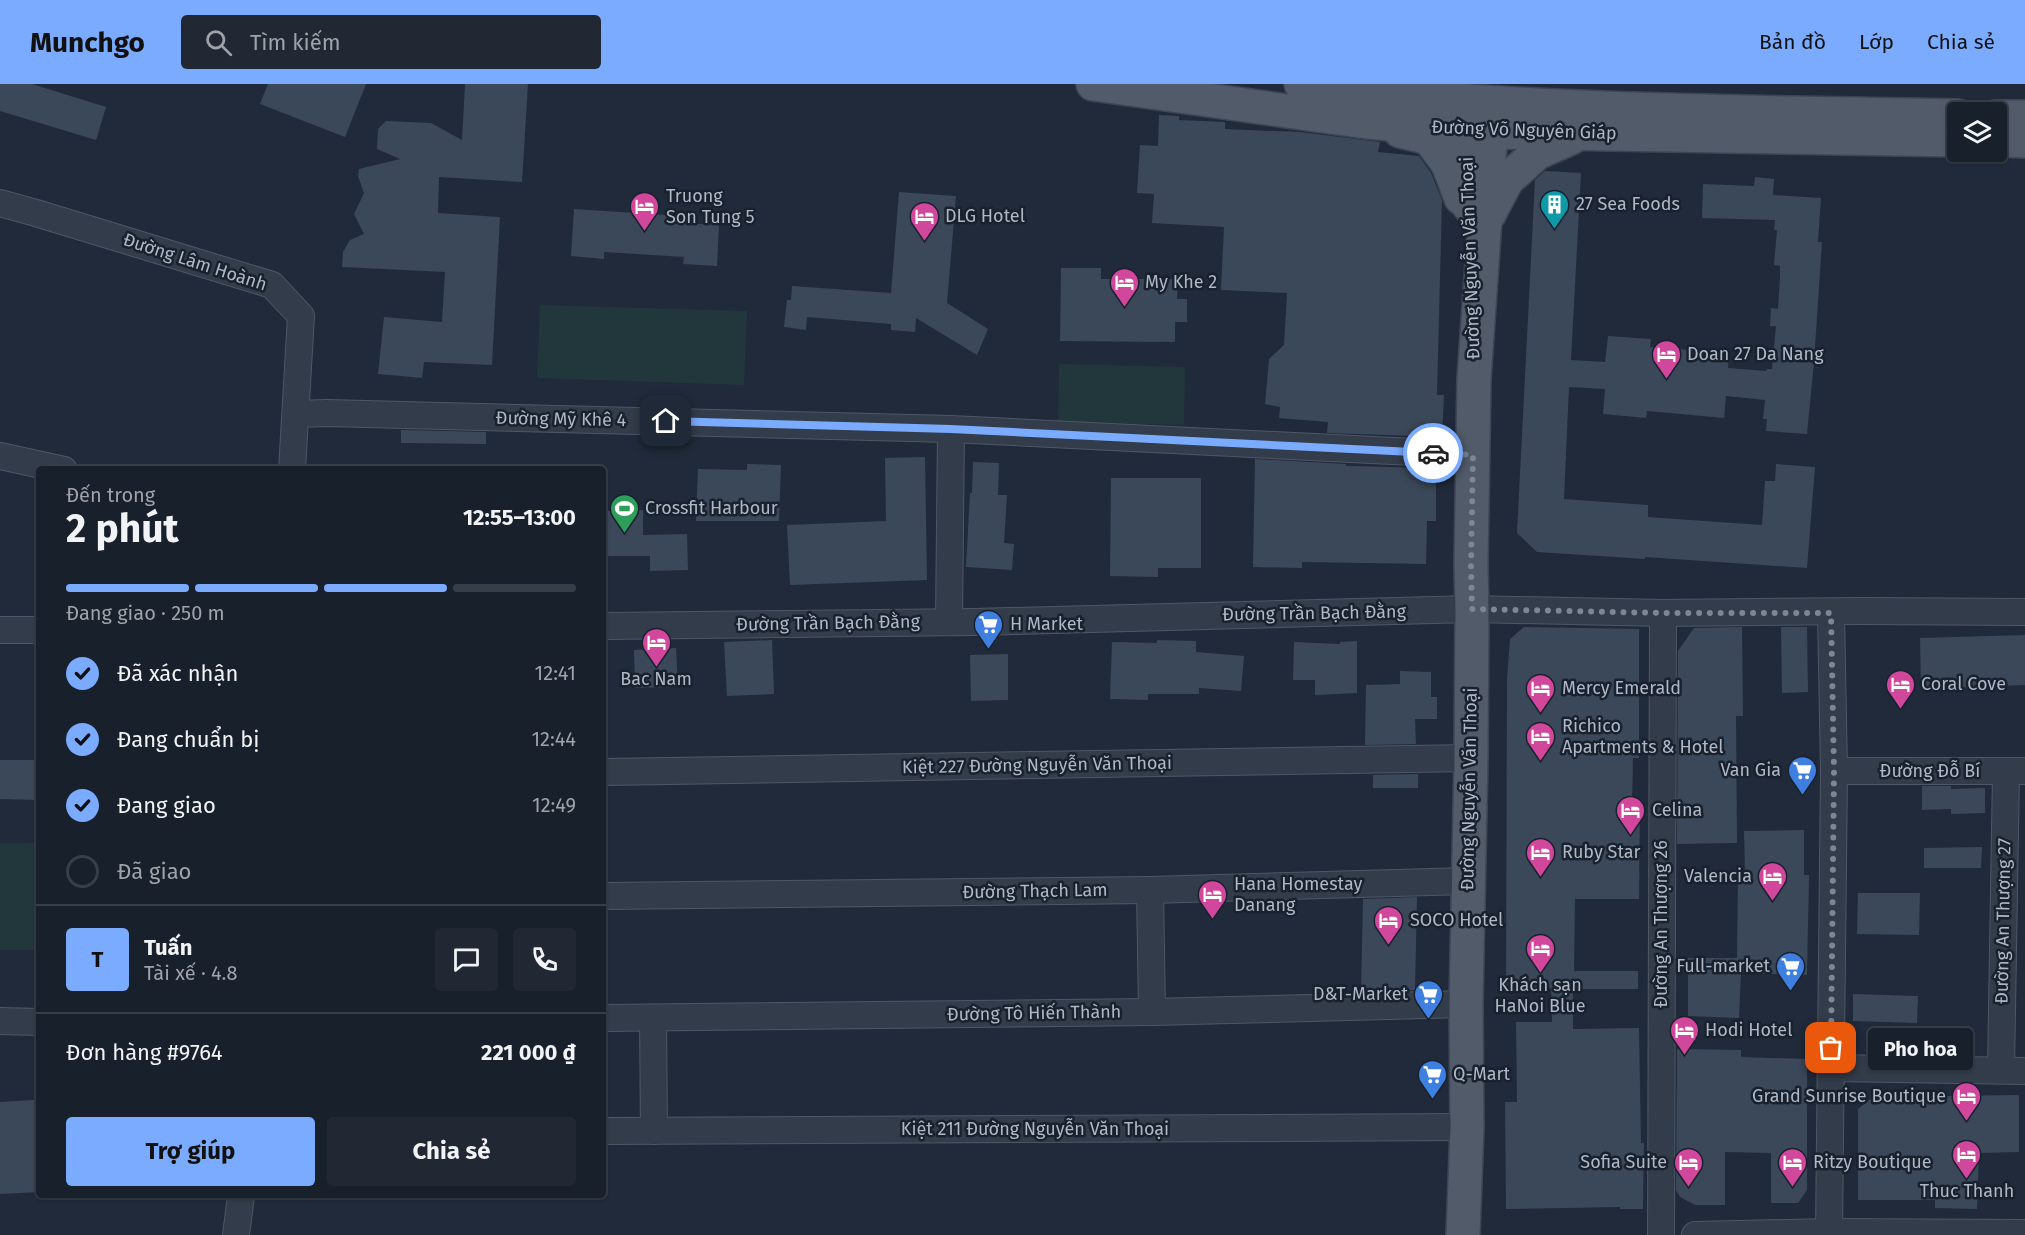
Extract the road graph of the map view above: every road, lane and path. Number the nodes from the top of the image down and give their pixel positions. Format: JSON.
{"nodes":[{"id":1,"x":1093,"y":84,"type":"edge"},
{"id":2,"x":1301,"y":84,"type":"edge"},
{"id":3,"x":1612,"y":84,"type":"edge"},
{"id":4,"x":1344,"y":87,"type":"edge"},
{"id":5,"x":1947,"y":116,"type":"edge"},
{"id":6,"x":1480,"y":117,"type":"junction"},
{"id":7,"x":2007,"y":117,"type":"edge"},
{"id":8,"x":2025,"y":117,"type":"edge"},
{"id":9,"x":1366,"y":122,"type":"junction"},
{"id":10,"x":1634,"y":122,"type":"junction"},
{"id":11,"x":1579,"y":135,"type":"junction"},
{"id":12,"x":1947,"y":139,"type":"edge"},
{"id":13,"x":2007,"y":140,"type":"edge"},
{"id":14,"x":2025,"y":141,"type":"edge"},
{"id":15,"x":0,"y":204,"type":"edge"},
{"id":16,"x":1477,"y":223,"type":"junction"},
{"id":17,"x":297,"y":414,"type":"junction"},
{"id":18,"x":951,"y":429,"type":"junction"},
{"id":19,"x":1473,"y":455,"type":"junction"},
{"id":20,"x":0,"y":456,"type":"edge"},
{"id":21,"x":46,"y":466,"type":"edge"},
{"id":22,"x":292,"y":466,"type":"edge"},
{"id":23,"x":1472,"y":609,"type":"junction"},
{"id":24,"x":2025,"y":612,"type":"edge"},
{"id":25,"x":1663,"y":613,"type":"junction"},
{"id":26,"x":1831,"y":613,"type":"junction"},
{"id":27,"x":949,"y":622,"type":"junction"},
{"id":28,"x":606,"y":626,"type":"edge"},
{"id":29,"x":0,"y":630,"type":"edge"},
{"id":30,"x":36,"y":630,"type":"edge"},
{"id":31,"x":1471,"y":758,"type":"junction"},
{"id":32,"x":1834,"y":771,"type":"junction"},
{"id":33,"x":2016,"y":771,"type":"edge"},
{"id":34,"x":606,"y":772,"type":"edge"},
{"id":35,"x":1467,"y":881,"type":"junction"},
{"id":36,"x":1150,"y":890,"type":"junction"},
{"id":37,"x":606,"y":896,"type":"edge"},
{"id":38,"x":1466,"y":1004,"type":"junction"},
{"id":39,"x":1152,"y":1012,"type":"junction"},
{"id":40,"x":606,"y":1018,"type":"edge"},
{"id":41,"x":653,"y":1018,"type":"junction"},
{"id":42,"x":0,"y":1021,"type":"edge"},
{"id":43,"x":36,"y":1022,"type":"edge"},
{"id":44,"x":1831,"y":1068,"type":"junction"},
{"id":45,"x":2013,"y":1071,"type":"edge"},
{"id":46,"x":1467,"y":1127,"type":"junction"},
{"id":47,"x":606,"y":1131,"type":"edge"},
{"id":48,"x":654,"y":1131,"type":"junction"},
{"id":49,"x":241,"y":1198,"type":"edge"},
{"id":50,"x":1829,"y":1232,"type":"junction"},
{"id":51,"x":2025,"y":1233,"type":"edge"},
{"id":52,"x":236,"y":1235,"type":"edge"},
{"id":53,"x":1463,"y":1235,"type":"edge"},
{"id":54,"x":1661,"y":1235,"type":"edge"},
{"id":55,"x":1695,"y":1235,"type":"edge"}],
"edges":[{"from":1,"to":9,"type":"main road","name":"Đường Võ Nguyên Giáp"},
{"from":2,"to":4,"type":"main road","name":"Đường Võ Nguyên Giáp"},
{"from":3,"to":10,"type":"main road","name":"Đường Võ Nguyên Giáp"},
{"from":4,"to":6,"type":"main road","name":"Đường Võ Nguyên Giáp"},
{"from":5,"to":10,"type":"main road","name":"Đường Võ Nguyên Giáp"},
{"from":6,"to":9,"type":"main road","name":"Đường Võ Nguyên Giáp"},
{"from":6,"to":10,"type":"main road","name":"Đường Võ Nguyên Giáp"},
{"from":6,"to":11,"type":"main road","name":"Đường Võ Nguyên Giáp"},
{"from":6,"to":16,"type":"main road","name":"Đường Nguyễn Văn Thoại"},
{"from":7,"to":8,"type":"main road"},
{"from":9,"to":16,"type":"main road"},
{"from":10,"to":11,"type":"main road","name":"Đường Võ Nguyên Giáp"},
{"from":10,"to":12,"type":"main road","name":"Đường Võ Nguyên Giáp"},
{"from":11,"to":16,"type":"main road"},
{"from":13,"to":14,"type":"main road"},
{"from":15,"to":17,"type":"street","name":"Đường Lâm Hoành"},
{"from":16,"to":19,"type":"main road","name":"Đường Nguyễn Văn Thoại"},
{"from":17,"to":18,"type":"street","name":"Đường Mỹ Khê 4"},
{"from":17,"to":22,"type":"street","name":"Đường Lâm Hoành"},
{"from":18,"to":19,"type":"street","name":"Đường Mỹ Khê 4"},
{"from":18,"to":27,"type":"street"},
{"from":19,"to":23,"type":"main road","name":"Đường Nguyễn Văn Thoại"},
{"from":20,"to":21,"type":"street"},
{"from":23,"to":25,"type":"street","name":"Đường Trần Bạch Đằng"},
{"from":23,"to":27,"type":"street","name":"Đường Trần Bạch Đằng"},
{"from":23,"to":31,"type":"main road","name":"Đường Nguyễn Văn Thoại"},
{"from":24,"to":26,"type":"street","name":"Đường Trần Bạch Đằng"},
{"from":25,"to":26,"type":"street","name":"Đường Trần Bạch Đằng"},
{"from":25,"to":54,"type":"street","name":"Đường An Thượng 26"},
{"from":26,"to":32,"type":"street"},
{"from":27,"to":28,"type":"street","name":"Đường Trần Bạch Đằng"},
{"from":29,"to":30,"type":"street"},
{"from":31,"to":34,"type":"street","name":"Kiệt 227 Đường Nguyễn Văn Thoại"},
{"from":31,"to":35,"type":"main road","name":"Đường Nguyễn Văn Thoại"},
{"from":32,"to":33,"type":"street","name":"Đường Đỗ Bí"},
{"from":32,"to":44,"type":"street"},
{"from":33,"to":45,"type":"street","name":"Đường An Thượng 27"},
{"from":35,"to":36,"type":"street","name":"Đường Thạch Lam"},
{"from":35,"to":38,"type":"main road","name":"Đường Nguyễn Văn Thoại"},
{"from":36,"to":37,"type":"street","name":"Đường Thạch Lam"},
{"from":36,"to":39,"type":"street"},
{"from":38,"to":39,"type":"street","name":"Đường Tô Hiến Thành"},
{"from":38,"to":46,"type":"main road","name":"Đường Nguyễn Văn Thoại"},
{"from":39,"to":41,"type":"street","name":"Đường Tô Hiến Thành"},
{"from":40,"to":41,"type":"street","name":"Đường Tô Hiến Thành"},
{"from":41,"to":48,"type":"street"},
{"from":42,"to":43,"type":"street"},
{"from":44,"to":45,"type":"street"},
{"from":44,"to":50,"type":"street"},
{"from":46,"to":48,"type":"street","name":"Kiệt 211 Đường Nguyễn Văn Thoại"},
{"from":46,"to":53,"type":"main road","name":"Đường Nguyễn Văn Thoại"},
{"from":47,"to":48,"type":"street","name":"Kiệt 211 Đường Nguyễn Văn Thoại"},
{"from":49,"to":52,"type":"street"},
{"from":50,"to":51,"type":"street"},
{"from":50,"to":55,"type":"street"}]}
